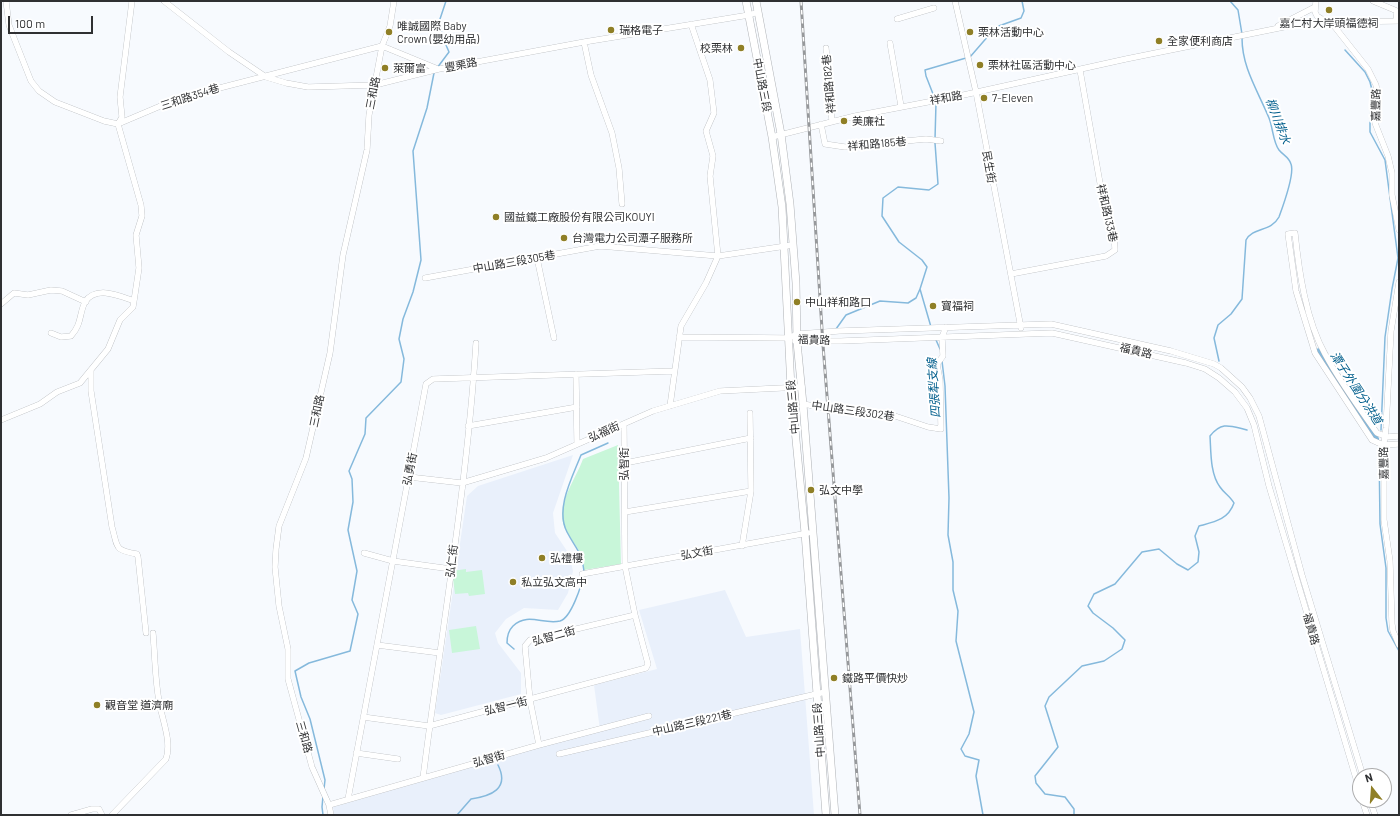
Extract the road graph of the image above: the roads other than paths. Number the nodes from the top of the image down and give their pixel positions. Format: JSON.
{"nodes":[{"id":1,"x":6,"y":1,"type":"edge"},
{"id":2,"x":132,"y":1,"type":"edge"},
{"id":3,"x":164,"y":1,"type":"edge"},
{"id":4,"x":394,"y":1,"type":"edge"},
{"id":5,"x":746,"y":1,"type":"edge"},
{"id":6,"x":756,"y":1,"type":"edge"},
{"id":7,"x":955,"y":1,"type":"edge"},
{"id":8,"x":1373,"y":1,"type":"edge"},
{"id":9,"x":1316,"y":4,"type":"edge"},
{"id":10,"x":934,"y":8,"type":"dead end"},
{"id":11,"x":758,"y":12,"type":"junction"},
{"id":12,"x":749,"y":15,"type":"junction"},
{"id":13,"x":897,"y":19,"type":"dead end"},
{"id":14,"x":1397,"y":21,"type":"edge"},
{"id":15,"x":1328,"y":22,"type":"junction"},
{"id":16,"x":691,"y":24,"type":"junction"},
{"id":17,"x":1274,"y":29,"type":"junction"},
{"id":18,"x":584,"y":42,"type":"junction"},
{"id":19,"x":890,"y":43,"type":"dead end"},
{"id":20,"x":382,"y":46,"type":"junction"},
{"id":21,"x":826,"y":48,"type":"dead end"},
{"id":22,"x":439,"y":69,"type":"junction"},
{"id":23,"x":1080,"y":70,"type":"junction"},
{"id":24,"x":266,"y":77,"type":"junction"},
{"id":25,"x":375,"y":85,"type":"junction"},
{"id":26,"x":976,"y":92,"type":"junction"},
{"id":27,"x":901,"y":106,"type":"junction"},
{"id":28,"x":832,"y":121,"type":"junction"},
{"id":29,"x":118,"y":124,"type":"junction"},
{"id":30,"x":821,"y":124,"type":"junction"},
{"id":31,"x":781,"y":134,"type":"junction"},
{"id":32,"x":772,"y":137,"type":"junction"},
{"id":33,"x":938,"y":140,"type":"dead end"},
{"id":34,"x":622,"y":204,"type":"dead end"},
{"id":35,"x":1399,"y":230,"type":"edge"},
{"id":36,"x":783,"y":245,"type":"junction"},
{"id":37,"x":793,"y":245,"type":"junction"},
{"id":38,"x":718,"y":256,"type":"junction"},
{"id":39,"x":536,"y":258,"type":"junction"},
{"id":40,"x":1011,"y":274,"type":"junction"},
{"id":41,"x":425,"y":278,"type":"dead end"},
{"id":42,"x":1399,"y":282,"type":"edge"},
{"id":43,"x":134,"y":301,"type":"junction"},
{"id":44,"x":86,"y":302,"type":"junction"},
{"id":45,"x":1,"y":304,"type":"edge"},
{"id":46,"x":1021,"y":325,"type":"junction"},
{"id":47,"x":946,"y":327,"type":"junction"},
{"id":48,"x":51,"y":333,"type":"dead end"},
{"id":49,"x":1022,"y":333,"type":"junction"},
{"id":50,"x":797,"y":334,"type":"junction"},
{"id":51,"x":680,"y":337,"type":"junction"},
{"id":52,"x":942,"y":337,"type":"junction"},
{"id":53,"x":554,"y":338,"type":"dead end"},
{"id":54,"x":789,"y":338,"type":"junction"},
{"id":55,"x":1319,"y":339,"type":"junction"},
{"id":56,"x":1311,"y":341,"type":"junction"},
{"id":57,"x":797,"y":342,"type":"junction"},
{"id":58,"x":476,"y":344,"type":"dead end"},
{"id":59,"x":91,"y":371,"type":"junction"},
{"id":60,"x":674,"y":371,"type":"junction"},
{"id":61,"x":576,"y":374,"type":"junction"},
{"id":62,"x":474,"y":378,"type":"junction"},
{"id":63,"x":802,"y":387,"type":"junction"},
{"id":64,"x":792,"y":388,"type":"junction"},
{"id":65,"x":804,"y":404,"type":"junction"},
{"id":66,"x":670,"y":406,"type":"junction"},
{"id":67,"x":576,"y":407,"type":"junction"},
{"id":68,"x":750,"y":413,"type":"dead end"},
{"id":69,"x":1,"y":420,"type":"edge"},
{"id":70,"x":624,"y":424,"type":"junction"},
{"id":71,"x":468,"y":426,"type":"junction"},
{"id":72,"x":1384,"y":436,"type":"junction"},
{"id":73,"x":1399,"y":436,"type":"edge"},
{"id":74,"x":751,"y":438,"type":"junction"},
{"id":75,"x":577,"y":444,"type":"junction"},
{"id":76,"x":1399,"y":444,"type":"edge"},
{"id":77,"x":1384,"y":445,"type":"junction"},
{"id":78,"x":625,"y":463,"type":"junction"},
{"id":79,"x":409,"y":478,"type":"junction"},
{"id":80,"x":462,"y":483,"type":"junction"},
{"id":81,"x":751,"y":491,"type":"junction"},
{"id":82,"x":625,"y":512,"type":"junction"},
{"id":83,"x":809,"y":533,"type":"junction"},
{"id":84,"x":742,"y":546,"type":"junction"},
{"id":85,"x":364,"y":553,"type":"dead end"},
{"id":86,"x":393,"y":562,"type":"junction"},
{"id":87,"x":625,"y":566,"type":"junction"},
{"id":88,"x":451,"y":569,"type":"junction"},
{"id":89,"x":582,"y":574,"type":"dead end"},
{"id":90,"x":635,"y":615,"type":"junction"},
{"id":91,"x":146,"y":633,"type":"dead end"},
{"id":92,"x":153,"y":633,"type":"dead end"},
{"id":93,"x":1399,"y":644,"type":"edge"},
{"id":94,"x":377,"y":645,"type":"junction"},
{"id":95,"x":440,"y":653,"type":"junction"},
{"id":96,"x":646,"y":668,"type":"joint"},
{"id":97,"x":825,"y":692,"type":"junction"},
{"id":98,"x":816,"y":695,"type":"junction"},
{"id":99,"x":530,"y":700,"type":"junction"},
{"id":100,"x":649,"y":716,"type":"dead end"},
{"id":101,"x":363,"y":717,"type":"junction"},
{"id":102,"x":429,"y":726,"type":"junction"},
{"id":103,"x":539,"y":745,"type":"junction"},
{"id":104,"x":356,"y":753,"type":"junction"},
{"id":105,"x":559,"y":754,"type":"dead end"},
{"id":106,"x":398,"y":759,"type":"dead end"},
{"id":107,"x":1353,"y":768,"type":"edge"},
{"id":108,"x":1361,"y":768,"type":"edge"},
{"id":109,"x":423,"y":778,"type":"junction"},
{"id":110,"x":348,"y":799,"type":"junction"},
{"id":111,"x":329,"y":804,"type":"junction"},
{"id":112,"x":71,"y":815,"type":"edge"},
{"id":113,"x":102,"y":815,"type":"edge"},
{"id":114,"x":112,"y":815,"type":"edge"},
{"id":115,"x":331,"y":815,"type":"edge"},
{"id":116,"x":826,"y":815,"type":"edge"},
{"id":117,"x":835,"y":815,"type":"edge"}],
"edges":[{"from":1,"to":29,"type":"street"},
{"from":2,"to":29,"type":"street"},
{"from":3,"to":24,"type":"street","name":"豐栗路"},
{"from":4,"to":20,"type":"street","name":"三和路"},
{"from":5,"to":12,"type":"main road","name":"中山路三段"},
{"from":6,"to":11,"type":"main road","name":"中山路三段"},
{"from":7,"to":26,"type":"street","name":"民生街"},
{"from":8,"to":14,"type":"street"},
{"from":9,"to":15,"type":"street","name":"嘉豐路"},
{"from":9,"to":17,"type":"street"},
{"from":10,"to":13,"type":"street"},
{"from":11,"to":12,"type":"street","name":"豐栗路"},
{"from":11,"to":31,"type":"main road","name":"中山路三段"},
{"from":12,"to":16,"type":"street","name":"豐栗路"},
{"from":12,"to":32,"type":"main road","name":"中山路三段"},
{"from":14,"to":15,"type":"street"},
{"from":15,"to":17,"type":"street"},
{"from":15,"to":35,"type":"street","name":"嘉豐路"},
{"from":16,"to":18,"type":"street","name":"豐栗路"},
{"from":16,"to":38,"type":"street"},
{"from":17,"to":23,"type":"street","name":"祥和路"},
{"from":18,"to":22,"type":"street","name":"豐栗路"},
{"from":18,"to":34,"type":"street"},
{"from":19,"to":27,"type":"street"},
{"from":20,"to":22,"type":"street"},
{"from":20,"to":24,"type":"street","name":"三和路354巷"},
{"from":20,"to":25,"type":"street","name":"三和路"},
{"from":21,"to":28,"type":"street","name":"祥和路182巷"},
{"from":22,"to":25,"type":"street","name":"豐栗路"},
{"from":23,"to":26,"type":"street","name":"祥和路"},
{"from":23,"to":40,"type":"street","name":"祥和路133巷"},
{"from":24,"to":25,"type":"street","name":"豐栗路"},
{"from":24,"to":29,"type":"street","name":"三和路354巷"},
{"from":25,"to":111,"type":"street","name":"三和路"},
{"from":26,"to":27,"type":"street","name":"祥和路"},
{"from":26,"to":40,"type":"street","name":"民生街"},
{"from":27,"to":28,"type":"street","name":"祥和路"},
{"from":28,"to":30,"type":"street","name":"祥和路"},
{"from":29,"to":43,"type":"street"},
{"from":30,"to":31,"type":"street","name":"祥和路"},
{"from":30,"to":33,"type":"street","name":"祥和路185巷"},
{"from":31,"to":32,"type":"street","name":"祥和路"},
{"from":31,"to":37,"type":"main road","name":"中山路三段"},
{"from":32,"to":36,"type":"main road","name":"中山路三段"},
{"from":36,"to":37,"type":"street","name":"中山路三段305巷"},
{"from":36,"to":38,"type":"street","name":"中山路三段305巷"},
{"from":36,"to":54,"type":"main road","name":"中山路三段"},
{"from":37,"to":50,"type":"main road","name":"中山路三段"},
{"from":38,"to":39,"type":"street","name":"中山路三段305巷"},
{"from":38,"to":51,"type":"street"},
{"from":39,"to":41,"type":"street","name":"中山路三段305巷"},
{"from":39,"to":53,"type":"street"},
{"from":40,"to":46,"type":"street","name":"民生街"},
{"from":42,"to":72,"type":"street","name":"嘉豐路"},
{"from":43,"to":44,"type":"street"},
{"from":43,"to":59,"type":"street"},
{"from":44,"to":45,"type":"street"},
{"from":44,"to":48,"type":"street"},
{"from":46,"to":47,"type":"street","name":"福貴路"},
{"from":46,"to":49,"type":"street","name":"民生街"},
{"from":46,"to":108,"type":"street","name":"福貴路"},
{"from":47,"to":50,"type":"street","name":"福貴路"},
{"from":47,"to":52,"type":"street","name":"中山路三段302巷"},
{"from":49,"to":52,"type":"street","name":"福貴路"},
{"from":49,"to":107,"type":"street","name":"福貴路"},
{"from":50,"to":54,"type":"street","name":"福貴路"},
{"from":50,"to":57,"type":"main road","name":"中山路三段"},
{"from":51,"to":54,"type":"street"},
{"from":51,"to":60,"type":"street"},
{"from":52,"to":57,"type":"street","name":"福貴路"},
{"from":52,"to":65,"type":"street","name":"中山路三段302巷"},
{"from":54,"to":57,"type":"street","name":"福貴路"},
{"from":54,"to":64,"type":"main road","name":"中山路三段"},
{"from":55,"to":56,"type":"street"},
{"from":55,"to":56,"type":"street"},
{"from":55,"to":72,"type":"street"},
{"from":56,"to":77,"type":"street"},
{"from":57,"to":63,"type":"main road","name":"中山路三段"},
{"from":58,"to":62,"type":"street","name":"弘仁街"},
{"from":59,"to":69,"type":"street"},
{"from":59,"to":91,"type":"street"},
{"from":60,"to":61,"type":"street","name":"弘勇街"},
{"from":60,"to":66,"type":"street"},
{"from":61,"to":62,"type":"street","name":"弘勇街"},
{"from":61,"to":67,"type":"street"},
{"from":62,"to":71,"type":"street","name":"弘仁街"},
{"from":62,"to":79,"type":"street","name":"弘勇街"},
{"from":63,"to":64,"type":"street","name":"弘福街"},
{"from":63,"to":65,"type":"main road","name":"中山路三段"},
{"from":64,"to":66,"type":"street","name":"弘福街"},
{"from":64,"to":83,"type":"main road","name":"中山路三段"},
{"from":65,"to":83,"type":"main road","name":"中山路三段"},
{"from":66,"to":70,"type":"street","name":"弘福街"},
{"from":67,"to":71,"type":"street"},
{"from":67,"to":75,"type":"street"},
{"from":68,"to":74,"type":"street"},
{"from":70,"to":75,"type":"street","name":"弘福街"},
{"from":70,"to":78,"type":"street","name":"弘智街"},
{"from":71,"to":80,"type":"street","name":"弘仁街"},
{"from":72,"to":73,"type":"street"},
{"from":72,"to":77,"type":"street","name":"嘉豐路"},
{"from":74,"to":78,"type":"street"},
{"from":74,"to":81,"type":"street"},
{"from":75,"to":80,"type":"street","name":"弘福街"},
{"from":76,"to":77,"type":"street"},
{"from":77,"to":93,"type":"street","name":"嘉豐路"},
{"from":78,"to":82,"type":"street","name":"弘智街"},
{"from":79,"to":80,"type":"street","name":"弘福街"},
{"from":79,"to":86,"type":"street","name":"弘勇街"},
{"from":80,"to":88,"type":"street","name":"弘仁街"},
{"from":81,"to":82,"type":"street"},
{"from":81,"to":84,"type":"street"},
{"from":82,"to":87,"type":"street","name":"弘智街"},
{"from":83,"to":84,"type":"street","name":"弘文街"},
{"from":83,"to":97,"type":"main road","name":"中山路三段"},
{"from":83,"to":98,"type":"main road","name":"中山路三段"},
{"from":84,"to":87,"type":"street","name":"弘文街"},
{"from":85,"to":86,"type":"street"},
{"from":86,"to":88,"type":"street"},
{"from":86,"to":94,"type":"street","name":"弘勇街"},
{"from":87,"to":89,"type":"street","name":"弘文街"},
{"from":87,"to":90,"type":"street","name":"弘智街"},
{"from":88,"to":95,"type":"street","name":"弘仁街"},
{"from":90,"to":96,"type":"street","name":"弘智街"},
{"from":90,"to":99,"type":"street","name":"弘智二街"},
{"from":92,"to":114,"type":"street"},
{"from":94,"to":95,"type":"street"},
{"from":94,"to":101,"type":"street","name":"弘勇街"},
{"from":95,"to":102,"type":"street","name":"弘仁街"},
{"from":96,"to":99,"type":"street","name":"弘智一街"},
{"from":97,"to":98,"type":"street","name":"中山路三段221巷"},
{"from":97,"to":117,"type":"main road","name":"中山路三段"},
{"from":98,"to":105,"type":"street","name":"中山路三段221巷"},
{"from":98,"to":116,"type":"main road","name":"中山路三段"},
{"from":99,"to":102,"type":"street","name":"弘智一街"},
{"from":99,"to":103,"type":"street","name":"弘智二街"},
{"from":100,"to":103,"type":"street","name":"弘智街"},
{"from":101,"to":102,"type":"street","name":"弘智一街"},
{"from":101,"to":104,"type":"street","name":"弘勇街"},
{"from":102,"to":109,"type":"street","name":"弘仁街"},
{"from":103,"to":109,"type":"street","name":"弘智街"},
{"from":104,"to":106,"type":"street"},
{"from":104,"to":110,"type":"street","name":"弘勇街"},
{"from":109,"to":110,"type":"street","name":"弘智街"},
{"from":110,"to":111,"type":"street","name":"弘智街"},
{"from":111,"to":115,"type":"street","name":"三和路"},
{"from":112,"to":113,"type":"street"}]}
